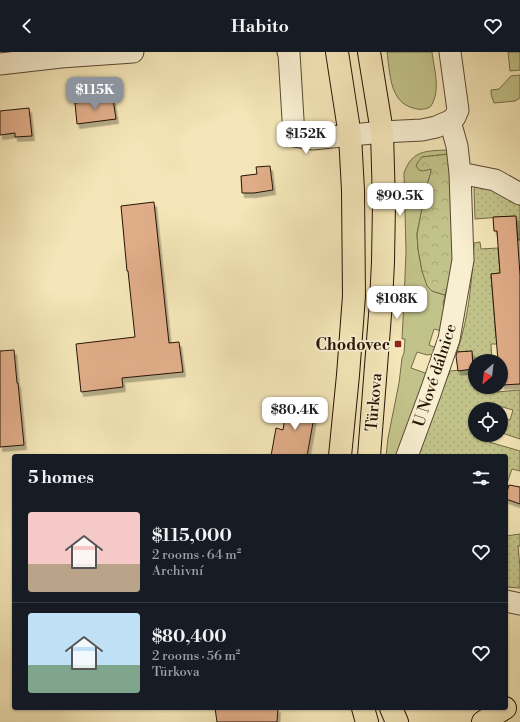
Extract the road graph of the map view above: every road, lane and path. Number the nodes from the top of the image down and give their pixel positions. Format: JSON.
{"nodes":[{"id":1,"x":133,"y":52,"type":"edge"},
{"id":2,"x":288,"y":52,"type":"edge"},
{"id":3,"x":337,"y":52,"type":"edge"},
{"id":4,"x":368,"y":52,"type":"edge"},
{"id":5,"x":450,"y":52,"type":"edge"},
{"id":6,"x":0,"y":64,"type":"edge"},
{"id":7,"x":450,"y":121,"type":"junction"},
{"id":8,"x":382,"y":132,"type":"junction"},
{"id":9,"x":350,"y":136,"type":"junction"},
{"id":10,"x":460,"y":173,"type":"junction"},
{"id":11,"x":520,"y":194,"type":"edge"},
{"id":12,"x":340,"y":454,"type":"edge"},
{"id":13,"x":369,"y":454,"type":"edge"},
{"id":14,"x":408,"y":454,"type":"edge"},
{"id":15,"x":508,"y":601,"type":"edge"},
{"id":16,"x":520,"y":604,"type":"edge"},
{"id":17,"x":520,"y":698,"type":"edge"},
{"id":18,"x":508,"y":707,"type":"edge"},
{"id":19,"x":364,"y":710,"type":"edge"},
{"id":20,"x":392,"y":710,"type":"edge"},
{"id":21,"x":503,"y":710,"type":"edge"},
{"id":22,"x":367,"y":722,"type":"edge"},
{"id":23,"x":397,"y":722,"type":"edge"},
{"id":24,"x":483,"y":722,"type":"edge"}],
"edges":[{"from":1,"to":6,"type":"street"},
{"from":2,"to":9,"type":"street"},
{"from":3,"to":9,"type":"main road","name":"Türkova"},
{"from":4,"to":8,"type":"main road","name":"Türkova"},
{"from":5,"to":7,"type":"street"},
{"from":7,"to":8,"type":"street"},
{"from":7,"to":10,"type":"street","name":"U Nové dálnice"},
{"from":8,"to":9,"type":"street"},
{"from":8,"to":13,"type":"main road","name":"Türkova"},
{"from":9,"to":12,"type":"main road","name":"Türkova"},
{"from":10,"to":11,"type":"street"},
{"from":10,"to":14,"type":"street","name":"U Nové dálnice"},
{"from":15,"to":16,"type":"street"},
{"from":17,"to":18,"type":"main road"},
{"from":19,"to":22,"type":"main road"},
{"from":20,"to":23,"type":"main road"},
{"from":21,"to":24,"type":"main road"}]}
